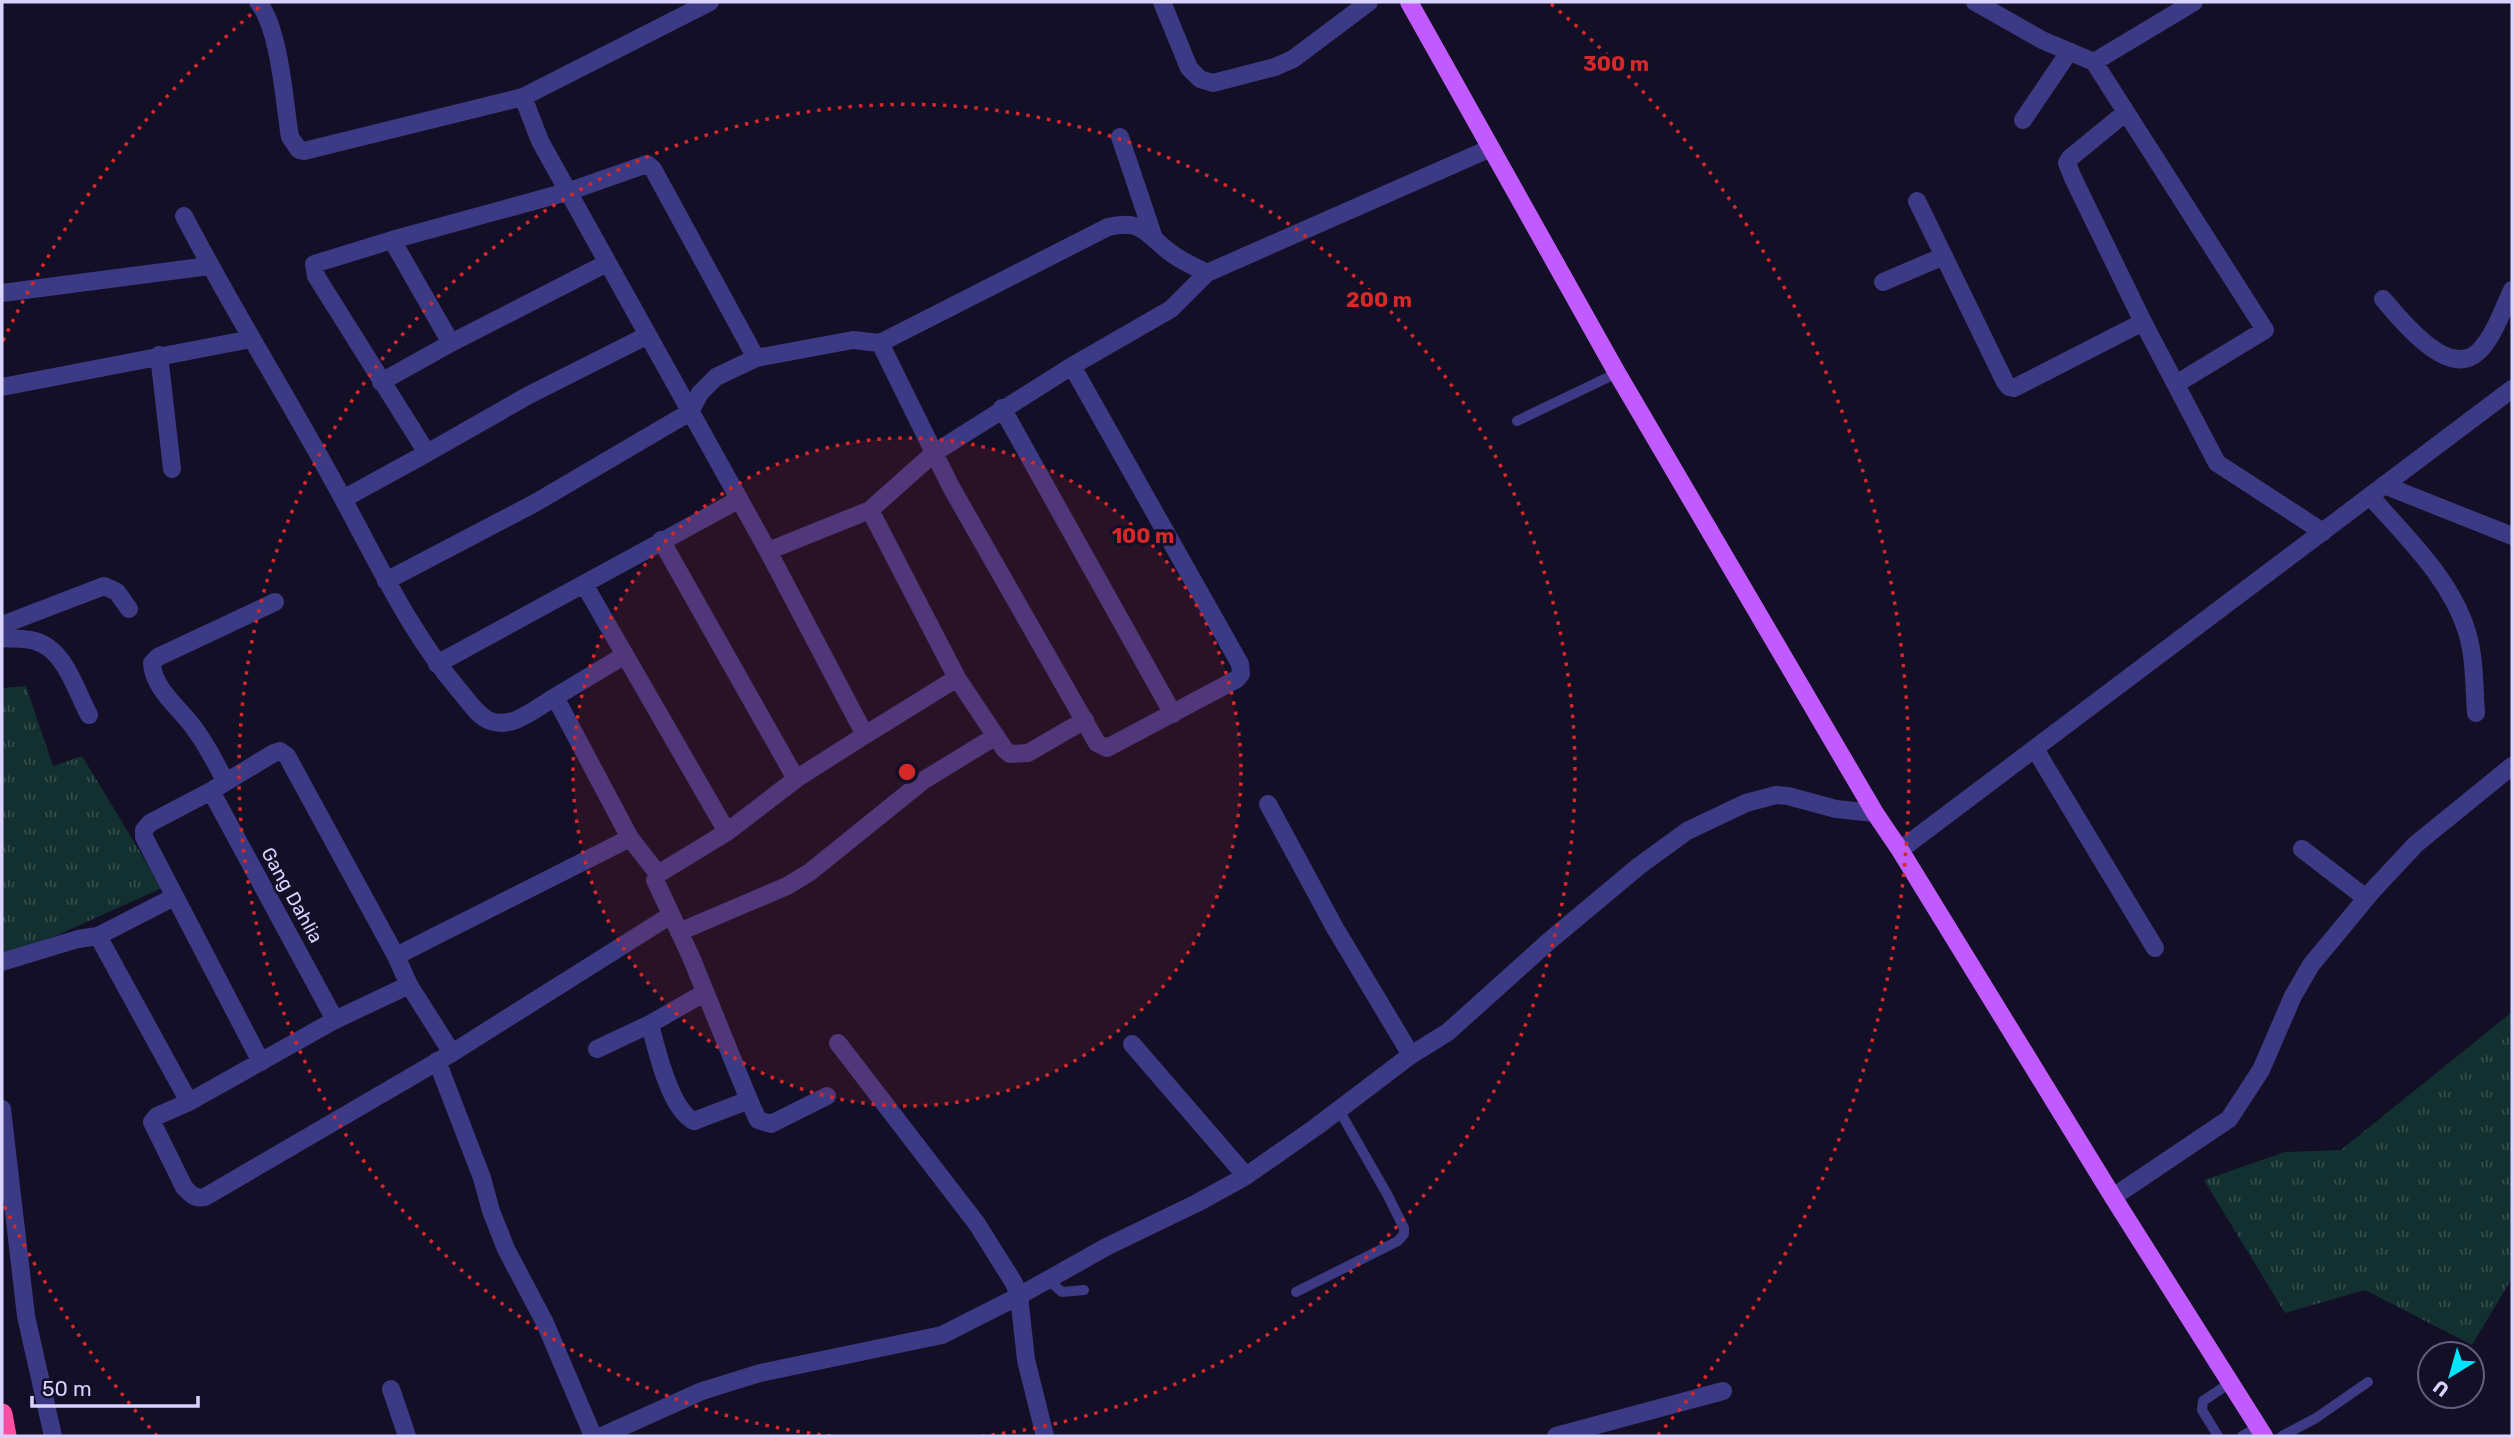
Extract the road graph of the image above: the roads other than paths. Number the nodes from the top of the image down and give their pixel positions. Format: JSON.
{"nodes":[{"id":1,"x":258,"y":2,"type":"edge"},
{"id":2,"x":710,"y":2,"type":"edge"},
{"id":3,"x":1162,"y":2,"type":"edge"},
{"id":4,"x":1369,"y":2,"type":"edge"},
{"id":5,"x":1409,"y":2,"type":"edge"},
{"id":6,"x":1975,"y":2,"type":"edge"},
{"id":7,"x":2194,"y":2,"type":"edge"},
{"id":8,"x":2069,"y":52,"type":"junction"},
{"id":9,"x":2094,"y":62,"type":"junction"},
{"id":10,"x":523,"y":97,"type":"junction"},
{"id":11,"x":2125,"y":113,"type":"junction"},
{"id":12,"x":2023,"y":120,"type":"dead end"},
{"id":13,"x":1120,"y":136,"type":"dead end"},
{"id":14,"x":1491,"y":148,"type":"junction"},
{"id":15,"x":570,"y":191,"type":"junction"},
{"id":16,"x":1917,"y":201,"type":"dead end"},
{"id":17,"x":184,"y":216,"type":"dead end"},
{"id":18,"x":1153,"y":234,"type":"junction"},
{"id":19,"x":392,"y":240,"type":"junction"},
{"id":20,"x":1944,"y":256,"type":"junction"},
{"id":21,"x":607,"y":263,"type":"junction"},
{"id":22,"x":209,"y":266,"type":"junction"},
{"id":23,"x":1207,"y":273,"type":"junction"},
{"id":24,"x":1883,"y":282,"type":"dead end"},
{"id":25,"x":2512,"y":290,"type":"edge"},
{"id":26,"x":2,"y":293,"type":"edge"},
{"id":27,"x":2383,"y":299,"type":"dead end"},
{"id":28,"x":2143,"y":322,"type":"junction"},
{"id":29,"x":648,"y":334,"type":"junction"},
{"id":30,"x":251,"y":339,"type":"junction"},
{"id":31,"x":451,"y":343,"type":"junction"},
{"id":32,"x":880,"y":343,"type":"junction"},
{"id":33,"x":159,"y":355,"type":"junction"},
{"id":34,"x":756,"y":358,"type":"junction"},
{"id":35,"x":1072,"y":366,"type":"junction"},
{"id":36,"x":1617,"y":373,"type":"junction"},
{"id":37,"x":381,"y":382,"type":"junction"},
{"id":38,"x":2176,"y":384,"type":"junction"},
{"id":39,"x":2,"y":387,"type":"edge"},
{"id":40,"x":2512,"y":389,"type":"edge"},
{"id":41,"x":1002,"y":408,"type":"junction"},
{"id":42,"x":690,"y":412,"type":"junction"},
{"id":43,"x":1517,"y":421,"type":"dead end"},
{"id":44,"x":427,"y":453,"type":"junction"},
{"id":45,"x":934,"y":453,"type":"junction"},
{"id":46,"x":172,"y":469,"type":"dead end"},
{"id":47,"x":2377,"y":491,"type":"junction"},
{"id":48,"x":343,"y":499,"type":"junction"},
{"id":49,"x":738,"y":500,"type":"junction"},
{"id":50,"x":870,"y":510,"type":"junction"},
{"id":51,"x":2323,"y":532,"type":"junction"},
{"id":52,"x":2512,"y":536,"type":"edge"},
{"id":53,"x":661,"y":540,"type":"junction"},
{"id":54,"x":768,"y":551,"type":"junction"},
{"id":55,"x":386,"y":581,"type":"junction"},
{"id":56,"x":584,"y":584,"type":"junction"},
{"id":57,"x":275,"y":602,"type":"dead end"},
{"id":58,"x":129,"y":609,"type":"dead end"},
{"id":59,"x":2,"y":625,"type":"edge"},
{"id":60,"x":2,"y":638,"type":"edge"},
{"id":61,"x":625,"y":655,"type":"junction"},
{"id":62,"x":437,"y":664,"type":"junction"},
{"id":63,"x":957,"y":678,"type":"junction"},
{"id":64,"x":555,"y":697,"type":"junction"},
{"id":65,"x":2476,"y":713,"type":"dead end"},
{"id":66,"x":1173,"y":714,"type":"junction"},
{"id":67,"x":89,"y":715,"type":"dead end"},
{"id":68,"x":1085,"y":720,"type":"junction"},
{"id":69,"x":865,"y":735,"type":"junction"},
{"id":70,"x":996,"y":736,"type":"junction"},
{"id":71,"x":2035,"y":749,"type":"junction"},
{"id":72,"x":2512,"y":766,"type":"edge"},
{"id":73,"x":796,"y":779,"type":"junction"},
{"id":74,"x":218,"y":786,"type":"junction"},
{"id":75,"x":1268,"y":804,"type":"dead end"},
{"id":76,"x":1877,"y":816,"type":"junction"},
{"id":77,"x":727,"y":832,"type":"junction"},
{"id":78,"x":630,"y":838,"type":"junction"},
{"id":79,"x":1896,"y":844,"type":"junction"},
{"id":80,"x":2302,"y":849,"type":"dead end"},
{"id":81,"x":658,"y":874,"type":"junction"},
{"id":82,"x":174,"y":897,"type":"junction"},
{"id":83,"x":2366,"y":898,"type":"junction"},
{"id":84,"x":671,"y":915,"type":"junction"},
{"id":85,"x":679,"y":932,"type":"junction"},
{"id":86,"x":98,"y":936,"type":"junction"},
{"id":87,"x":2155,"y":948,"type":"dead end"},
{"id":88,"x":396,"y":956,"type":"junction"},
{"id":89,"x":2,"y":962,"type":"edge"},
{"id":90,"x":409,"y":985,"type":"junction"},
{"id":91,"x":704,"y":993,"type":"junction"},
{"id":92,"x":335,"y":1020,"type":"junction"},
{"id":93,"x":650,"y":1024,"type":"junction"},
{"id":94,"x":838,"y":1043,"type":"dead end"},
{"id":95,"x":1132,"y":1044,"type":"dead end"},
{"id":96,"x":597,"y":1049,"type":"dead end"},
{"id":97,"x":1411,"y":1055,"type":"junction"},
{"id":98,"x":444,"y":1057,"type":"junction"},
{"id":99,"x":261,"y":1062,"type":"junction"},
{"id":100,"x":827,"y":1096,"type":"dead end"},
{"id":101,"x":749,"y":1100,"type":"junction"},
{"id":102,"x":189,"y":1102,"type":"junction"},
{"id":103,"x":2,"y":1109,"type":"edge"},
{"id":104,"x":1339,"y":1110,"type":"junction"},
{"id":105,"x":1245,"y":1175,"type":"junction"},
{"id":106,"x":2113,"y":1197,"type":"junction"},
{"id":107,"x":1047,"y":1279,"type":"junction"},
{"id":108,"x":1084,"y":1290,"type":"dead end"},
{"id":109,"x":1296,"y":1292,"type":"dead end"},
{"id":110,"x":1019,"y":1296,"type":"junction"},
{"id":111,"x":2368,"y":1382,"type":"dead end"},
{"id":112,"x":2230,"y":1383,"type":"junction"},
{"id":113,"x":391,"y":1389,"type":"dead end"},
{"id":114,"x":1723,"y":1391,"type":"dead end"},
{"id":115,"x":2,"y":1414,"type":"edge"},
{"id":116,"x":2262,"y":1432,"type":"edge"},
{"id":117,"x":6,"y":1436,"type":"edge"},
{"id":118,"x":52,"y":1436,"type":"edge"},
{"id":119,"x":407,"y":1436,"type":"edge"},
{"id":120,"x":593,"y":1436,"type":"edge"},
{"id":121,"x":602,"y":1436,"type":"edge"},
{"id":122,"x":1045,"y":1436,"type":"edge"},
{"id":123,"x":1556,"y":1436,"type":"edge"},
{"id":124,"x":2218,"y":1436,"type":"edge"},
{"id":125,"x":2242,"y":1436,"type":"edge"},
{"id":126,"x":2282,"y":1436,"type":"edge"}],
"edges":[{"from":1,"to":10,"type":"street"},
{"from":2,"to":10,"type":"street"},
{"from":3,"to":4,"type":"street"},
{"from":5,"to":14,"type":"main road"},
{"from":6,"to":8,"type":"street"},
{"from":7,"to":9,"type":"street"},
{"from":8,"to":9,"type":"street"},
{"from":8,"to":12,"type":"street"},
{"from":9,"to":11,"type":"street"},
{"from":10,"to":15,"type":"street"},
{"from":11,"to":28,"type":"street"},
{"from":11,"to":38,"type":"street"},
{"from":13,"to":18,"type":"street"},
{"from":14,"to":23,"type":"street"},
{"from":14,"to":36,"type":"main road"},
{"from":15,"to":19,"type":"street"},
{"from":15,"to":21,"type":"street"},
{"from":15,"to":34,"type":"street"},
{"from":16,"to":20,"type":"street"},
{"from":17,"to":22,"type":"street"},
{"from":18,"to":23,"type":"street"},
{"from":18,"to":32,"type":"street"},
{"from":19,"to":31,"type":"street"},
{"from":19,"to":37,"type":"street"},
{"from":20,"to":24,"type":"street"},
{"from":20,"to":28,"type":"street"},
{"from":21,"to":29,"type":"street"},
{"from":21,"to":31,"type":"street"},
{"from":22,"to":26,"type":"street"},
{"from":22,"to":30,"type":"street"},
{"from":23,"to":35,"type":"street"},
{"from":25,"to":27,"type":"street"},
{"from":28,"to":38,"type":"street"},
{"from":29,"to":42,"type":"street"},
{"from":29,"to":44,"type":"street"},
{"from":30,"to":33,"type":"street"},
{"from":30,"to":48,"type":"street"},
{"from":31,"to":37,"type":"street"},
{"from":32,"to":34,"type":"street"},
{"from":32,"to":45,"type":"street"},
{"from":33,"to":39,"type":"street"},
{"from":33,"to":46,"type":"street"},
{"from":34,"to":42,"type":"street"},
{"from":35,"to":41,"type":"street"},
{"from":35,"to":66,"type":"street"},
{"from":36,"to":43,"type":"lane"},
{"from":36,"to":76,"type":"main road"},
{"from":37,"to":44,"type":"street"},
{"from":38,"to":51,"type":"street"},
{"from":40,"to":47,"type":"street"},
{"from":41,"to":45,"type":"street"},
{"from":41,"to":66,"type":"street"},
{"from":42,"to":49,"type":"street"},
{"from":42,"to":55,"type":"street"},
{"from":44,"to":48,"type":"street"},
{"from":45,"to":50,"type":"street"},
{"from":45,"to":68,"type":"street"},
{"from":47,"to":51,"type":"street"},
{"from":47,"to":52,"type":"street"},
{"from":47,"to":65,"type":"street"},
{"from":48,"to":55,"type":"street"},
{"from":49,"to":53,"type":"street"},
{"from":49,"to":54,"type":"street"},
{"from":50,"to":54,"type":"street"},
{"from":50,"to":63,"type":"street"},
{"from":51,"to":71,"type":"street"},
{"from":53,"to":56,"type":"street"},
{"from":53,"to":73,"type":"street"},
{"from":54,"to":69,"type":"street"},
{"from":55,"to":62,"type":"street"},
{"from":56,"to":61,"type":"street"},
{"from":56,"to":62,"type":"street"},
{"from":57,"to":74,"type":"street","name":"Gang Dahlia"},
{"from":58,"to":59,"type":"street"},
{"from":60,"to":67,"type":"street"},
{"from":61,"to":64,"type":"street"},
{"from":61,"to":77,"type":"street"},
{"from":62,"to":64,"type":"street"},
{"from":63,"to":69,"type":"street"},
{"from":63,"to":70,"type":"street"},
{"from":64,"to":78,"type":"street"},
{"from":66,"to":68,"type":"street"},
{"from":68,"to":70,"type":"street"},
{"from":69,"to":73,"type":"street"},
{"from":70,"to":85,"type":"street"},
{"from":71,"to":79,"type":"street"},
{"from":71,"to":87,"type":"street"},
{"from":72,"to":83,"type":"street"},
{"from":73,"to":77,"type":"street"},
{"from":74,"to":82,"type":"street"},
{"from":74,"to":88,"type":"street"},
{"from":74,"to":92,"type":"street","name":"Gang Dahlia"},
{"from":75,"to":97,"type":"street"},
{"from":76,"to":79,"type":"main road"},
{"from":76,"to":97,"type":"street"},
{"from":77,"to":81,"type":"street"},
{"from":78,"to":81,"type":"street"},
{"from":78,"to":88,"type":"street"},
{"from":79,"to":106,"type":"main road"},
{"from":80,"to":83,"type":"street"},
{"from":81,"to":84,"type":"street"},
{"from":82,"to":86,"type":"street"},
{"from":82,"to":99,"type":"street"},
{"from":83,"to":106,"type":"street"},
{"from":84,"to":85,"type":"street"},
{"from":84,"to":98,"type":"street"},
{"from":85,"to":91,"type":"street"},
{"from":86,"to":89,"type":"street"},
{"from":86,"to":102,"type":"street"},
{"from":88,"to":90,"type":"street"},
{"from":90,"to":92,"type":"street"},
{"from":90,"to":98,"type":"street"},
{"from":91,"to":93,"type":"street"},
{"from":91,"to":101,"type":"street"},
{"from":92,"to":99,"type":"street"},
{"from":93,"to":96,"type":"street"},
{"from":93,"to":101,"type":"street"},
{"from":94,"to":110,"type":"street"},
{"from":95,"to":105,"type":"street"},
{"from":97,"to":104,"type":"street"},
{"from":98,"to":102,"type":"street"},
{"from":98,"to":120,"type":"street"},
{"from":99,"to":102,"type":"street"},
{"from":100,"to":101,"type":"street"},
{"from":103,"to":118,"type":"street"},
{"from":104,"to":105,"type":"street"},
{"from":104,"to":109,"type":"lane"},
{"from":105,"to":107,"type":"street"},
{"from":106,"to":112,"type":"main road"},
{"from":107,"to":108,"type":"lane"},
{"from":107,"to":110,"type":"street"},
{"from":110,"to":121,"type":"street"},
{"from":110,"to":122,"type":"street"},
{"from":111,"to":126,"type":"lane"},
{"from":112,"to":116,"type":"main road"},
{"from":112,"to":124,"type":"lane"},
{"from":113,"to":119,"type":"street"},
{"from":114,"to":123,"type":"street"},
{"from":115,"to":117,"type":"highway"},
{"from":116,"to":125,"type":"lane"}]}
